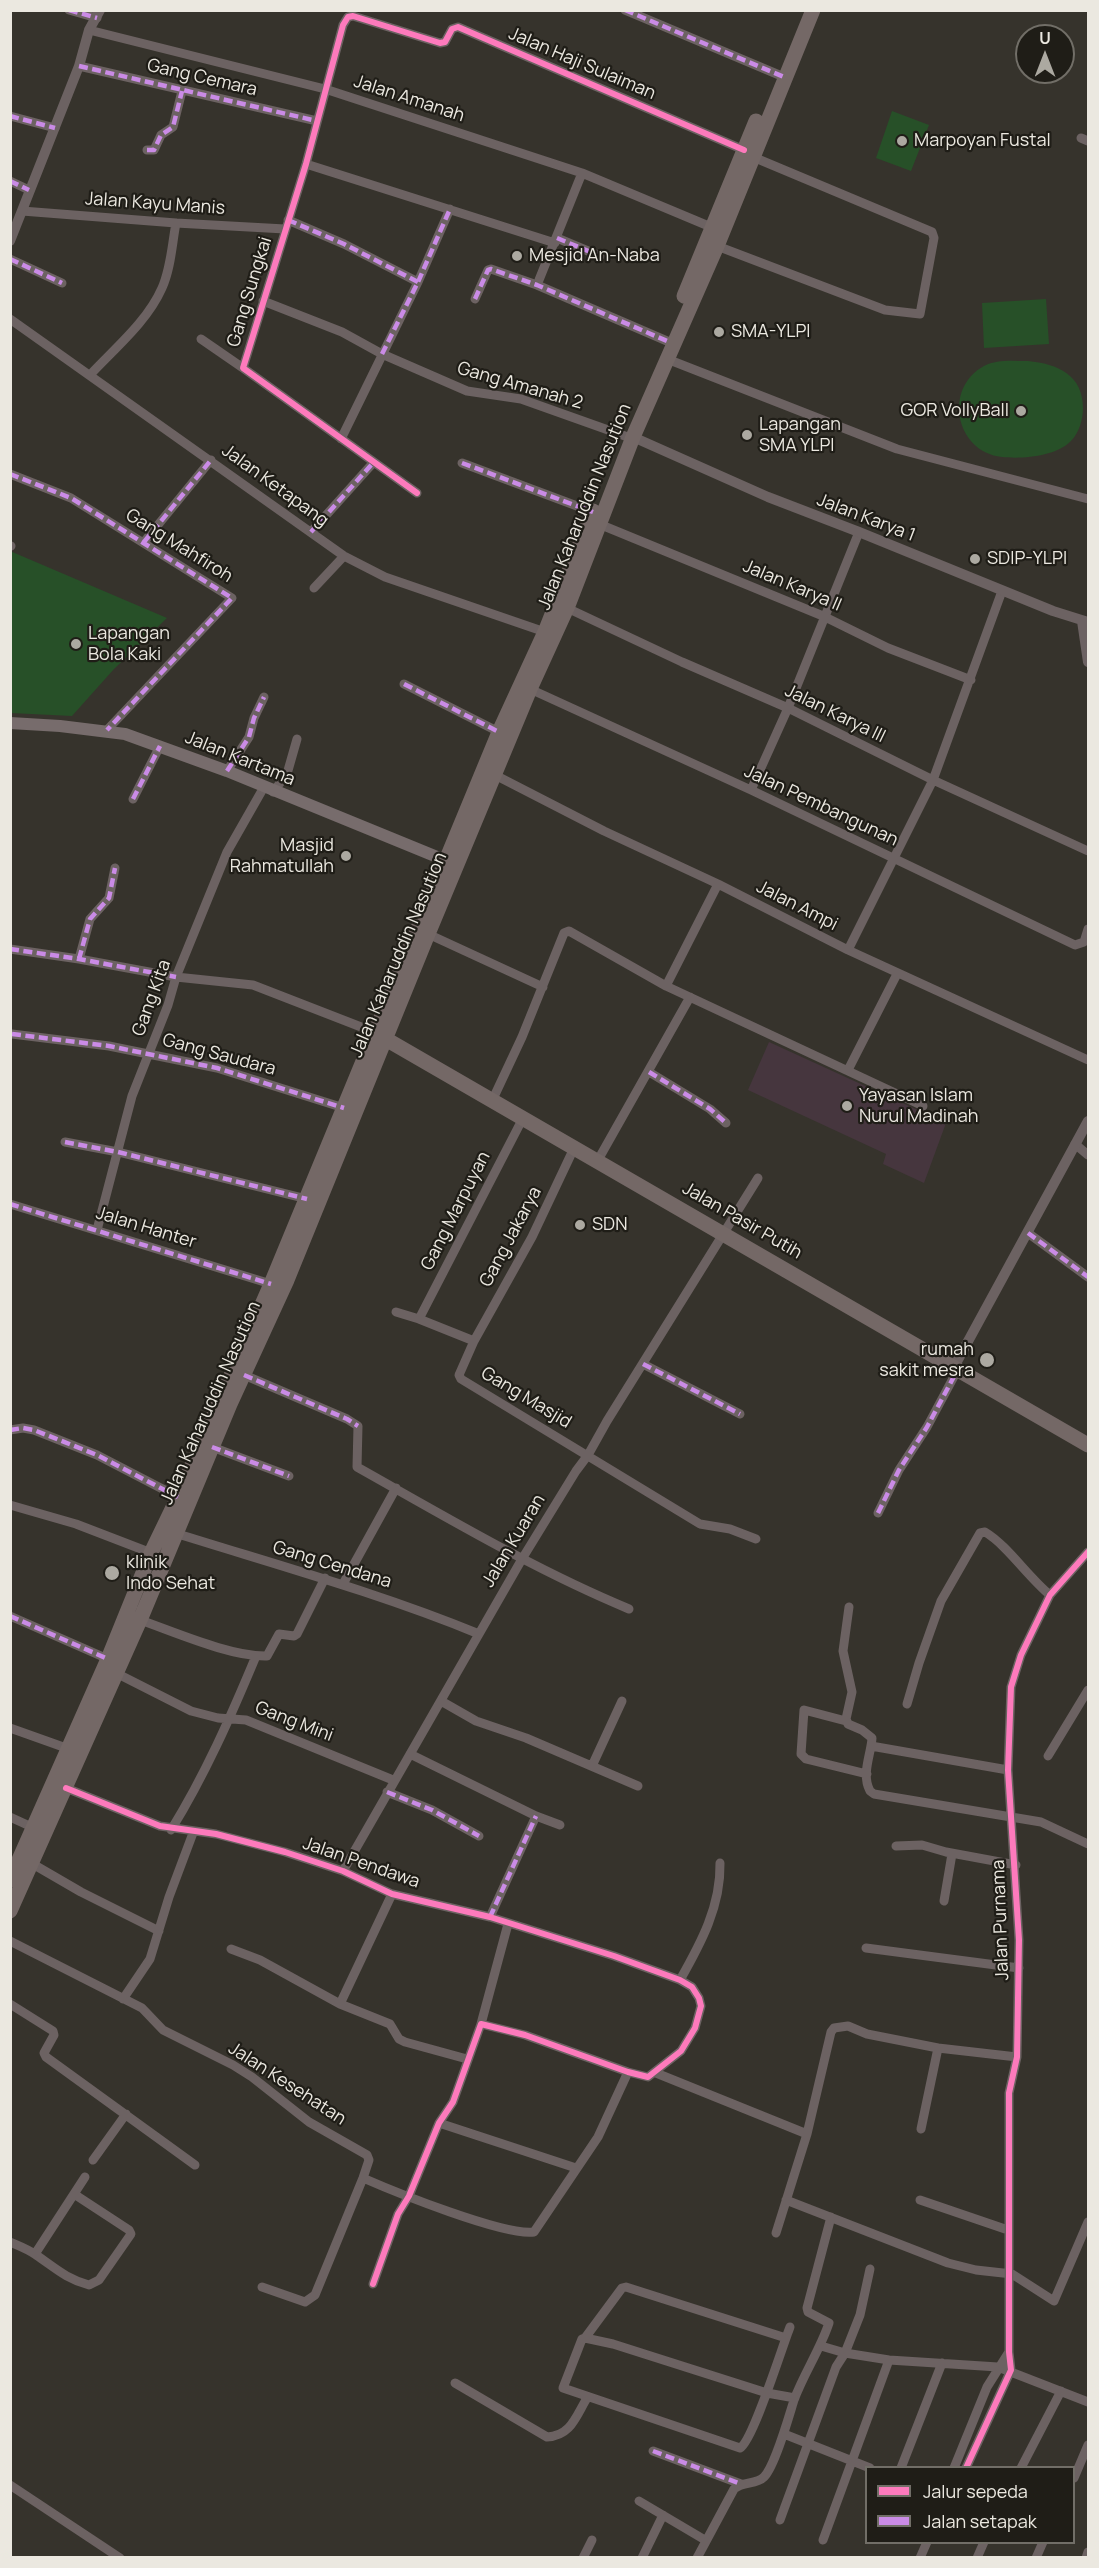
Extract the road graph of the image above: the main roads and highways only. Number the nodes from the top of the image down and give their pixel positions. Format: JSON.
{"nodes":[{"id":1,"x":801,"y":10,"type":"edge"},
{"id":2,"x":813,"y":10,"type":"edge"},
{"id":3,"x":779,"y":76,"type":"junction"},
{"id":4,"x":748,"y":153,"type":"junction"},
{"id":5,"x":629,"y":436,"type":"junction"},
{"id":6,"x":582,"y":550,"type":"junction"},
{"id":7,"x":10,"y":723,"type":"edge"},
{"id":8,"x":447,"y":861,"type":"junction"},
{"id":9,"x":380,"y":1035,"type":"junction"},
{"id":10,"x":1089,"y":1445,"type":"edge"},
{"id":11,"x":157,"y":1556,"type":"junction"},
{"id":12,"x":10,"y":1880,"type":"edge"},
{"id":13,"x":10,"y":1911,"type":"edge"}],
"edges":[{"from":1,"to":3,"type":"highway","name":"Jalan Kaharuddin Nasution"},
{"from":2,"to":3,"type":"highway","name":"Jalan Kaharuddin Nasution"},
{"from":3,"to":4,"type":"highway","name":"Jalan Kaharuddin Nasution"},
{"from":4,"to":5,"type":"highway","name":"Jalan Kaharuddin Nasution"},
{"from":4,"to":5,"type":"highway","name":"Jalan Kaharuddin Nasution"},
{"from":5,"to":6,"type":"highway","name":"Jalan Kaharuddin Nasution"},
{"from":6,"to":8,"type":"highway","name":"Jalan Kaharuddin Nasution"},
{"from":6,"to":9,"type":"highway","name":"Jalan Kaharuddin Nasution"},
{"from":7,"to":8,"type":"main road","name":"Jalan Kartama"},
{"from":8,"to":9,"type":"highway","name":"Jalan Kaharuddin Nasution"},
{"from":9,"to":10,"type":"highway","name":"Jalan Pasir Putih"},
{"from":9,"to":11,"type":"highway","name":"Jalan Kaharuddin Nasution"},
{"from":9,"to":11,"type":"highway","name":"Jalan Kaharuddin Nasution"},
{"from":11,"to":12,"type":"highway","name":"Jalan Kaharuddin Nasution"},
{"from":11,"to":13,"type":"highway","name":"Jalan Kaharuddin Nasution"}]}
